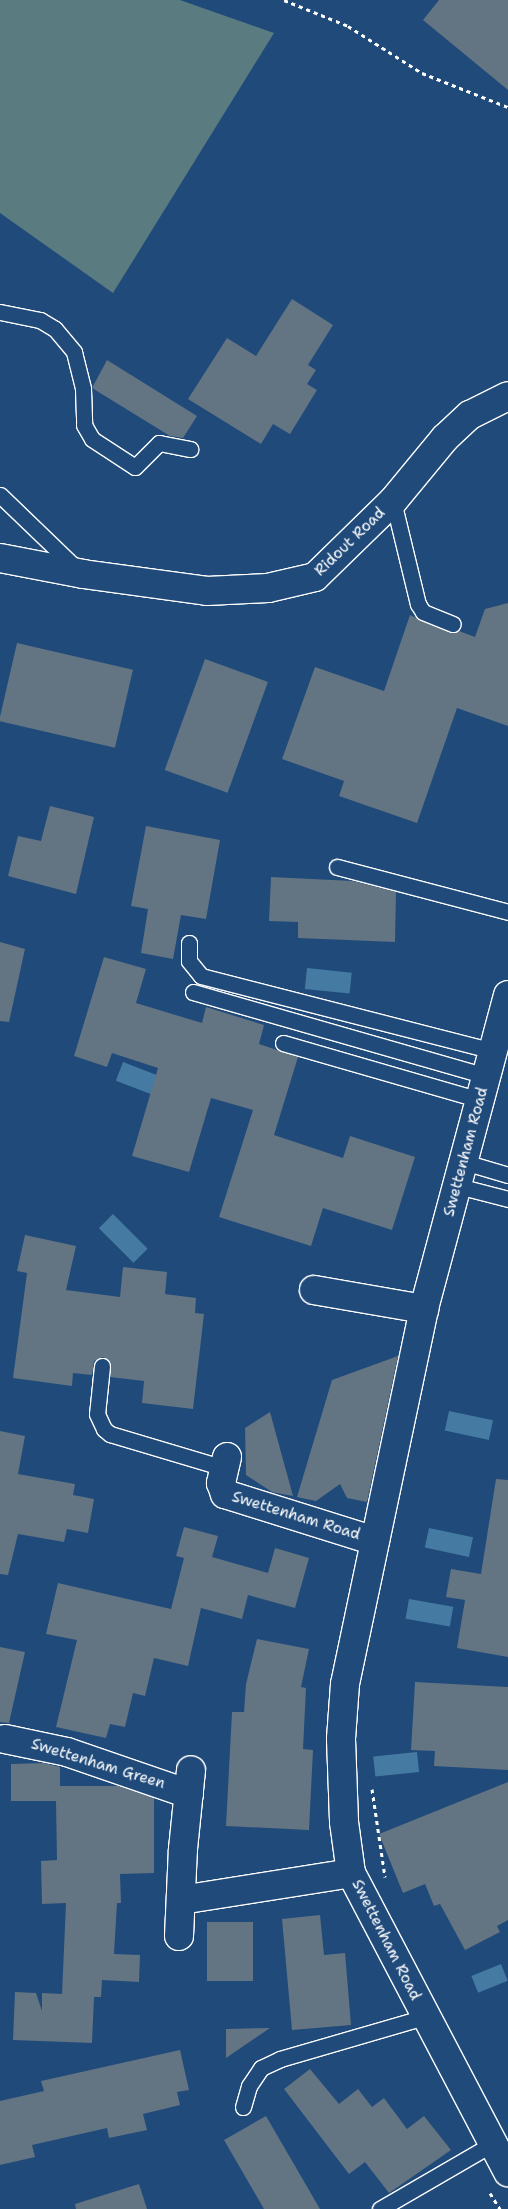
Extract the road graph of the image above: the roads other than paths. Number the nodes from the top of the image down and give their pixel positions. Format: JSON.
{"nodes":[{"id":1,"x":0,"y":312,"type":"edge"},
{"id":2,"x":508,"y":396,"type":"edge"},
{"id":3,"x":190,"y":449,"type":"dead end"},
{"id":4,"x":0,"y":495,"type":"edge"},
{"id":5,"x":393,"y":501,"type":"junction"},
{"id":6,"x":0,"y":558,"type":"edge"},
{"id":7,"x":83,"y":574,"type":"junction"},
{"id":8,"x":453,"y":624,"type":"dead end"},
{"id":9,"x":337,"y":867,"type":"dead end"},
{"id":10,"x":508,"y":912,"type":"edge"},
{"id":11,"x":189,"y":943,"type":"dead end"},
{"id":12,"x":193,"y":992,"type":"dead end"},
{"id":13,"x":508,"y":995,"type":"edge"},
{"id":14,"x":283,"y":1043,"type":"dead end"},
{"id":15,"x":487,"y":1076,"type":"junction"},
{"id":16,"x":461,"y":1174,"type":"junction"},
{"id":17,"x":508,"y":1175,"type":"edge"},
{"id":18,"x":508,"y":1199,"type":"edge"},
{"id":19,"x":314,"y":1290,"type":"dead end"},
{"id":20,"x":424,"y":1309,"type":"junction"},
{"id":21,"x":102,"y":1366,"type":"dead end"},
{"id":22,"x":226,"y":1463,"type":"joint"},
{"id":23,"x":375,"y":1541,"type":"junction"},
{"id":24,"x":5,"y":1739,"type":"dead end"},
{"id":25,"x":351,"y":1873,"type":"junction"},
{"id":26,"x":181,"y":1900,"type":"junction"},
{"id":27,"x":179,"y":1936,"type":"dead end"},
{"id":28,"x":425,"y":2017,"type":"junction"},
{"id":29,"x":243,"y":2107,"type":"dead end"},
{"id":30,"x":492,"y":2144,"type":"junction"},
{"id":31,"x":508,"y":2172,"type":"edge"},
{"id":32,"x":380,"y":2209,"type":"edge"}],
"edges":[{"from":1,"to":3,"type":"lane"},
{"from":2,"to":5,"type":"street","name":"Ridout Road"},
{"from":4,"to":7,"type":"lane"},
{"from":5,"to":7,"type":"street","name":"Ridout Road"},
{"from":5,"to":8,"type":"lane"},
{"from":6,"to":7,"type":"street","name":"Ridout Road"},
{"from":9,"to":10,"type":"lane"},
{"from":11,"to":15,"type":"lane"},
{"from":12,"to":15,"type":"lane"},
{"from":13,"to":15,"type":"street","name":"Swettenham Road"},
{"from":14,"to":15,"type":"lane"},
{"from":15,"to":16,"type":"street","name":"Swettenham Road"},
{"from":16,"to":17,"type":"lane"},
{"from":16,"to":18,"type":"lane"},
{"from":16,"to":20,"type":"street","name":"Swettenham Road"},
{"from":19,"to":20,"type":"street"},
{"from":20,"to":23,"type":"street","name":"Swettenham Road"},
{"from":21,"to":22,"type":"lane"},
{"from":22,"to":23,"type":"street","name":"Swettenham Road"},
{"from":23,"to":25,"type":"street","name":"Swettenham Road"},
{"from":24,"to":26,"type":"street","name":"Swettenham Green"},
{"from":25,"to":26,"type":"street"},
{"from":25,"to":28,"type":"street","name":"Swettenham Road"},
{"from":26,"to":27,"type":"street","name":"Swettenham Green"},
{"from":28,"to":29,"type":"lane"},
{"from":28,"to":30,"type":"street","name":"Swettenham Road"},
{"from":30,"to":31,"type":"street","name":"Swettenham Road"},
{"from":30,"to":32,"type":"lane"}]}
